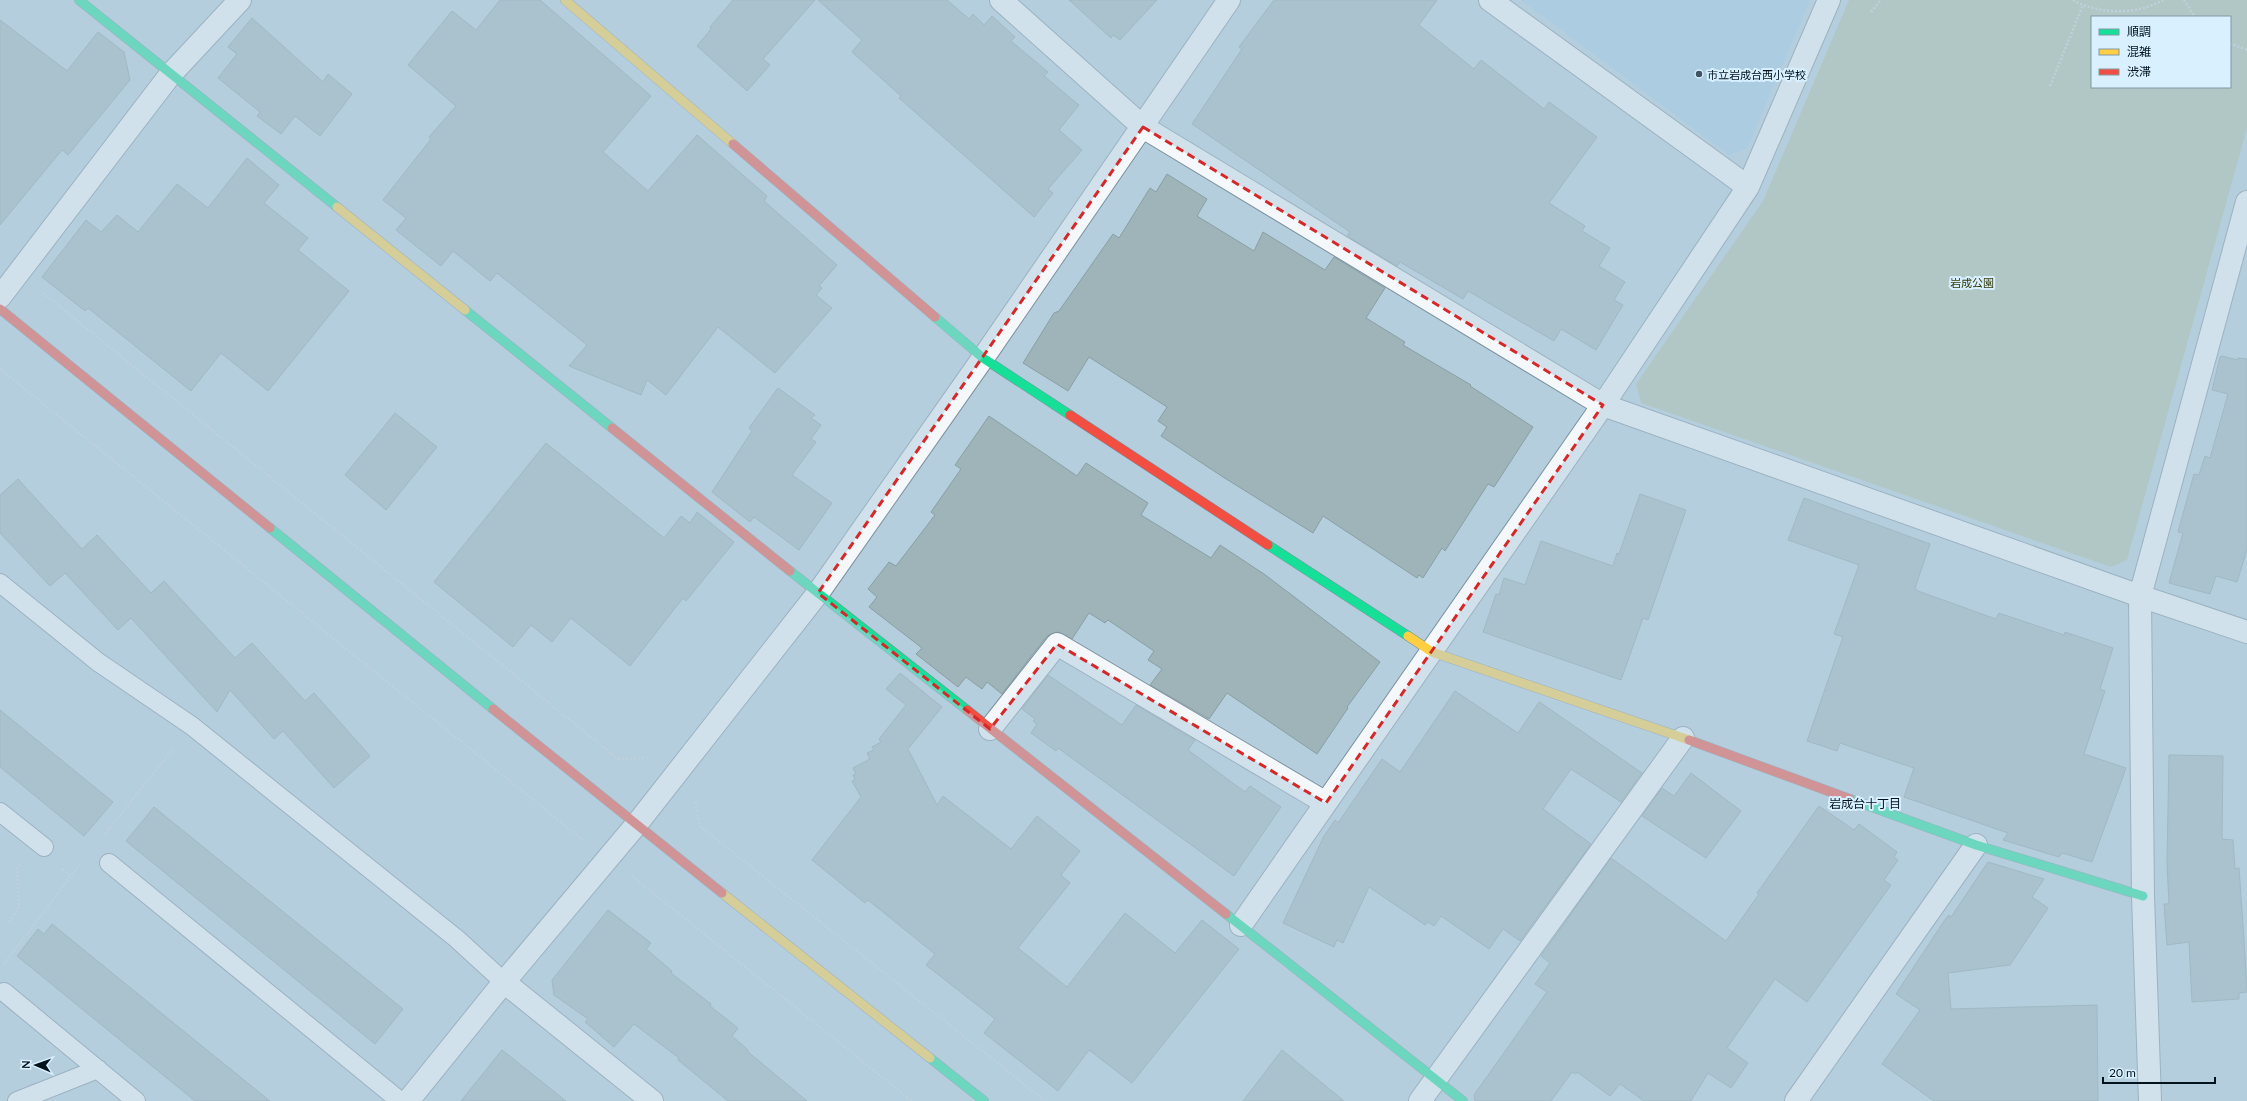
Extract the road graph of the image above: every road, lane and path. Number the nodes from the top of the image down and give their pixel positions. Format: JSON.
{"nodes":[{"id":1,"x":79,"y":0,"type":"edge"},
{"id":2,"x":240,"y":0,"type":"edge"},
{"id":3,"x":565,"y":0,"type":"edge"},
{"id":4,"x":1001,"y":0,"type":"edge"},
{"id":5,"x":1229,"y":0,"type":"edge"},
{"id":6,"x":1490,"y":0,"type":"edge"},
{"id":7,"x":1829,"y":0,"type":"edge"},
{"id":8,"x":1881,"y":0,"type":"edge"},
{"id":9,"x":2073,"y":0,"type":"edge"},
{"id":10,"x":2163,"y":0,"type":"edge"},
{"id":11,"x":2184,"y":0,"type":"edge"},
{"id":12,"x":2084,"y":6,"type":"junction"},
{"id":13,"x":1871,"y":12,"type":"dead end"},
{"id":14,"x":2194,"y":16,"type":"edge"},
{"id":15,"x":2231,"y":44,"type":"edge"},
{"id":16,"x":2247,"y":50,"type":"edge"},
{"id":17,"x":170,"y":75,"type":"junction"},
{"id":18,"x":2050,"y":86,"type":"dead end"},
{"id":19,"x":1143,"y":127,"type":"junction"},
{"id":20,"x":1748,"y":187,"type":"junction"},
{"id":21,"x":2247,"y":202,"type":"edge"},
{"id":22,"x":18,"y":273,"type":"junction"},
{"id":23,"x":0,"y":297,"type":"edge"},
{"id":24,"x":0,"y":309,"type":"edge"},
{"id":25,"x":983,"y":358,"type":"junction"},
{"id":26,"x":0,"y":369,"type":"edge"},
{"id":27,"x":1603,"y":405,"type":"junction"},
{"id":28,"x":0,"y":583,"type":"edge"},
{"id":29,"x":818,"y":593,"type":"junction"},
{"id":30,"x":2140,"y":596,"type":"junction"},
{"id":31,"x":2247,"y":632,"type":"edge"},
{"id":32,"x":1432,"y":652,"type":"junction"},
{"id":33,"x":990,"y":729,"type":"junction"},
{"id":34,"x":1683,"y":738,"type":"junction"},
{"id":35,"x":650,"y":758,"type":"dead end"},
{"id":36,"x":694,"y":795,"type":"dead end"},
{"id":37,"x":1326,"y":804,"type":"junction"},
{"id":38,"x":0,"y":812,"type":"edge"},
{"id":39,"x":636,"y":825,"type":"junction"},
{"id":40,"x":41,"y":845,"type":"joint"},
{"id":41,"x":1976,"y":845,"type":"junction"},
{"id":42,"x":608,"y":858,"type":"junction"},
{"id":43,"x":109,"y":863,"type":"dead end"},
{"id":44,"x":2143,"y":896,"type":"junction"},
{"id":45,"x":9,"y":922,"type":"dead end"},
{"id":46,"x":1241,"y":925,"type":"junction"},
{"id":47,"x":504,"y":982,"type":"junction"},
{"id":48,"x":4,"y":992,"type":"dead end"},
{"id":49,"x":98,"y":1069,"type":"junction"},
{"id":50,"x":1437,"y":1080,"type":"junction"},
{"id":51,"x":17,"y":1101,"type":"edge"},
{"id":52,"x":136,"y":1101,"type":"edge"},
{"id":53,"x":400,"y":1101,"type":"edge"},
{"id":54,"x":408,"y":1101,"type":"edge"},
{"id":55,"x":652,"y":1101,"type":"edge"},
{"id":56,"x":912,"y":1101,"type":"edge"},
{"id":57,"x":984,"y":1101,"type":"edge"},
{"id":58,"x":1045,"y":1101,"type":"edge"},
{"id":59,"x":1420,"y":1101,"type":"edge"},
{"id":60,"x":1463,"y":1101,"type":"edge"},
{"id":61,"x":1796,"y":1101,"type":"edge"},
{"id":62,"x":2150,"y":1101,"type":"edge"}],
"edges":[{"from":1,"to":17,"type":"street"},
{"from":2,"to":17,"type":"street"},
{"from":3,"to":25,"type":"street"},
{"from":4,"to":19,"type":"street"},
{"from":5,"to":19,"type":"street"},
{"from":6,"to":20,"type":"street"},
{"from":7,"to":20,"type":"street"},
{"from":8,"to":13,"type":"path"},
{"from":9,"to":12,"type":"path"},
{"from":10,"to":12,"type":"path"},
{"from":11,"to":14,"type":"path"},
{"from":12,"to":18,"type":"path"},
{"from":15,"to":16,"type":"path"},
{"from":17,"to":22,"type":"street"},
{"from":17,"to":29,"type":"street"},
{"from":19,"to":25,"type":"street"},
{"from":19,"to":27,"type":"street"},
{"from":20,"to":27,"type":"street"},
{"from":21,"to":30,"type":"street"},
{"from":22,"to":23,"type":"street"},
{"from":22,"to":35,"type":"path"},
{"from":24,"to":39,"type":"street"},
{"from":25,"to":29,"type":"street"},
{"from":25,"to":32,"type":"street"},
{"from":26,"to":42,"type":"path"},
{"from":27,"to":30,"type":"street"},
{"from":27,"to":32,"type":"street"},
{"from":28,"to":47,"type":"lane"},
{"from":29,"to":33,"type":"street"},
{"from":29,"to":39,"type":"street"},
{"from":30,"to":31,"type":"street"},
{"from":30,"to":44,"type":"street"},
{"from":32,"to":34,"type":"street"},
{"from":32,"to":37,"type":"street"},
{"from":33,"to":37,"type":"street"},
{"from":33,"to":46,"type":"street"},
{"from":34,"to":41,"type":"street"},
{"from":34,"to":50,"type":"street"},
{"from":36,"to":58,"type":"path"},
{"from":37,"to":46,"type":"street"},
{"from":38,"to":40,"type":"lane"},
{"from":39,"to":42,"type":"street"},
{"from":39,"to":57,"type":"street"},
{"from":40,"to":45,"type":"path"},
{"from":41,"to":44,"type":"street"},
{"from":41,"to":61,"type":"street"},
{"from":42,"to":47,"type":"street"},
{"from":42,"to":56,"type":"path"},
{"from":43,"to":53,"type":"lane"},
{"from":44,"to":62,"type":"street"},
{"from":46,"to":50,"type":"street"},
{"from":47,"to":54,"type":"street"},
{"from":47,"to":55,"type":"street"},
{"from":48,"to":49,"type":"lane"},
{"from":49,"to":51,"type":"lane"},
{"from":49,"to":52,"type":"lane"},
{"from":50,"to":59,"type":"street"},
{"from":50,"to":60,"type":"street"}]}
